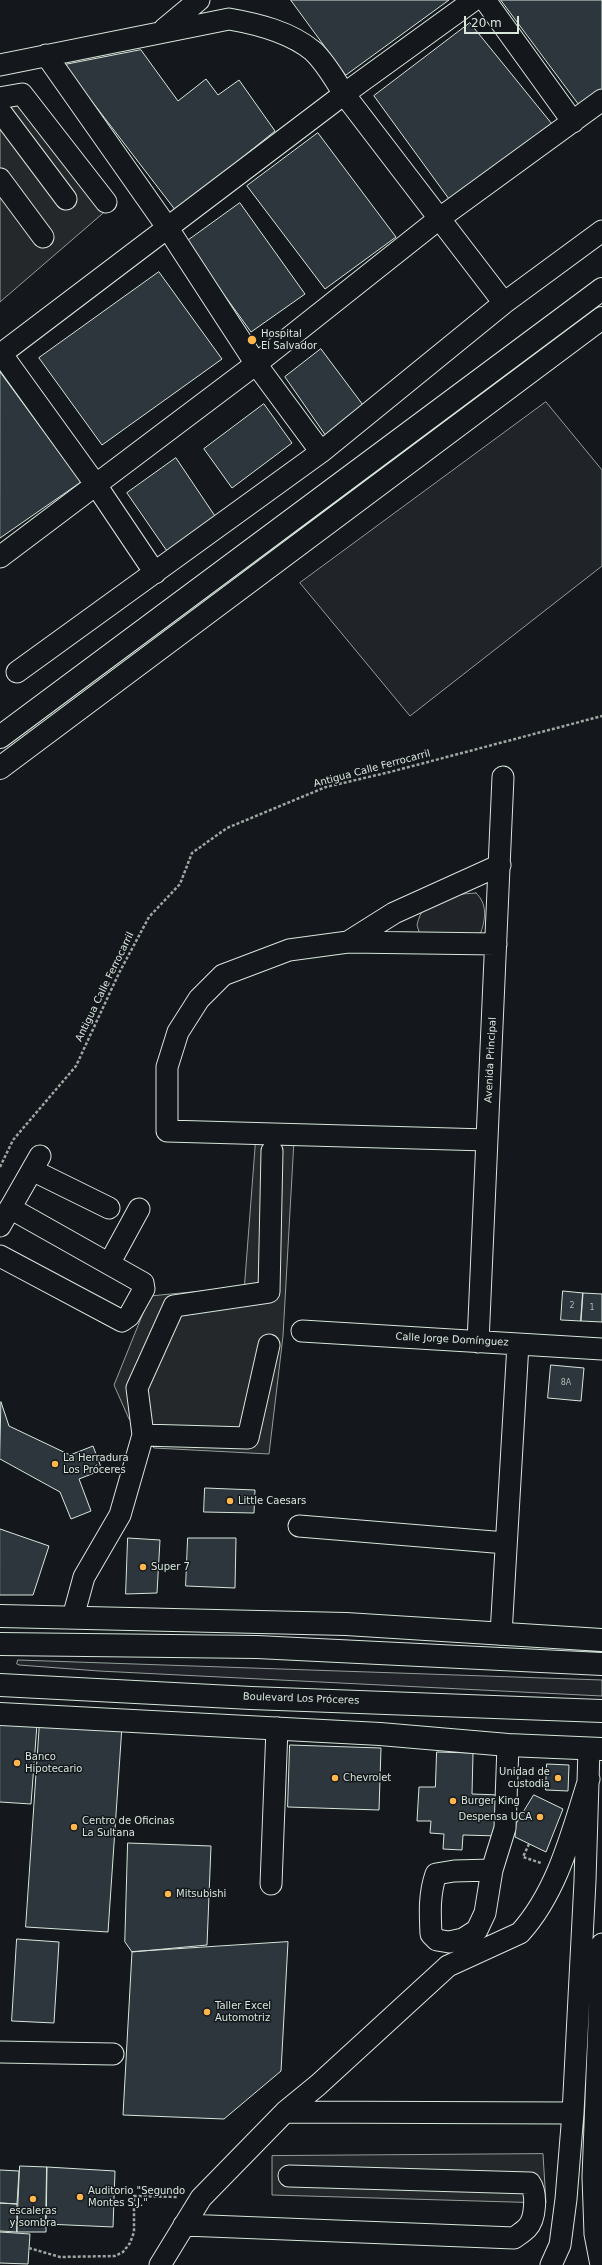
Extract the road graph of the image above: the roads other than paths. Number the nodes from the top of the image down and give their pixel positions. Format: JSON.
{"nodes":[{"id":1,"x":199,"y":0,"type":"edge"},
{"id":2,"x":474,"y":0,"type":"edge"},
{"id":3,"x":485,"y":0,"type":"edge"},
{"id":4,"x":160,"y":32,"type":"junction"},
{"id":5,"x":46,"y":55,"type":"junction"},
{"id":6,"x":0,"y":65,"type":"edge"},
{"id":7,"x":344,"y":94,"type":"junction"},
{"id":8,"x":0,"y":98,"type":"edge"},
{"id":9,"x":602,"y":100,"type":"edge"},
{"id":10,"x":0,"y":111,"type":"edge"},
{"id":11,"x":573,"y":122,"type":"junction"},
{"id":12,"x":0,"y":179,"type":"edge"},
{"id":13,"x":66,"y":198,"type":"dead end"},
{"id":14,"x":106,"y":202,"type":"dead end"},
{"id":15,"x":440,"y":218,"type":"junction"},
{"id":16,"x":167,"y":227,"type":"junction"},
{"id":17,"x":602,"y":231,"type":"edge"},
{"id":18,"x":43,"y":237,"type":"dead end"},
{"id":19,"x":602,"y":289,"type":"edge"},
{"id":20,"x":504,"y":303,"type":"junction"},
{"id":21,"x":602,"y":318,"type":"edge"},
{"id":22,"x":1,"y":353,"type":"edge"},
{"id":23,"x":256,"y":364,"type":"junction"},
{"id":24,"x":321,"y":452,"type":"junction"},
{"id":25,"x":382,"y":454,"type":"junction"},
{"id":26,"x":397,"y":471,"type":"junction"},
{"id":27,"x":96,"y":485,"type":"junction"},
{"id":28,"x":0,"y":557,"type":"edge"},
{"id":29,"x":155,"y":573,"type":"junction"},
{"id":30,"x":180,"y":602,"type":"junction"},
{"id":31,"x":196,"y":622,"type":"junction"},
{"id":32,"x":17,"y":672,"type":"dead end"},
{"id":33,"x":3,"y":734,"type":"edge"},
{"id":34,"x":3,"y":767,"type":"edge"},
{"id":35,"x":503,"y":778,"type":"dead end"},
{"id":36,"x":500,"y":865,"type":"junction"},
{"id":37,"x":348,"y":942,"type":"junction"},
{"id":38,"x":496,"y":944,"type":"junction"},
{"id":39,"x":487,"y":1140,"type":"junction"},
{"id":40,"x":272,"y":1151,"type":"dead end"},
{"id":41,"x":10,"y":1208,"type":"junction"},
{"id":42,"x":108,"y":1208,"type":"dead end"},
{"id":43,"x":139,"y":1209,"type":"dead end"},
{"id":44,"x":0,"y":1226,"type":"edge"},
{"id":45,"x":0,"y":1256,"type":"edge"},
{"id":46,"x":109,"y":1264,"type":"junction"},
{"id":47,"x":302,"y":1331,"type":"dead end"},
{"id":48,"x":478,"y":1342,"type":"junction"},
{"id":49,"x":518,"y":1344,"type":"junction"},
{"id":50,"x":269,"y":1345,"type":"dead end"},
{"id":51,"x":602,"y":1349,"type":"edge"},
{"id":52,"x":144,"y":1435,"type":"junction"},
{"id":53,"x":299,"y":1526,"type":"dead end"},
{"id":54,"x":506,"y":1543,"type":"junction"},
{"id":55,"x":0,"y":1616,"type":"edge"},
{"id":56,"x":73,"y":1616,"type":"junction"},
{"id":57,"x":37,"y":1617,"type":"junction"},
{"id":58,"x":501,"y":1634,"type":"junction"},
{"id":59,"x":602,"y":1640,"type":"edge"},
{"id":60,"x":0,"y":1644,"type":"edge"},
{"id":61,"x":257,"y":1647,"type":"junction"},
{"id":62,"x":602,"y":1664,"type":"edge"},
{"id":63,"x":0,"y":1685,"type":"edge"},
{"id":64,"x":251,"y":1698,"type":"junction"},
{"id":65,"x":602,"y":1711,"type":"edge"},
{"id":66,"x":0,"y":1714,"type":"edge"},
{"id":67,"x":50,"y":1716,"type":"junction"},
{"id":68,"x":277,"y":1728,"type":"junction"},
{"id":69,"x":508,"y":1745,"type":"junction"},
{"id":70,"x":596,"y":1749,"type":"edge"},
{"id":71,"x":589,"y":1780,"type":"junction"},
{"id":72,"x":492,"y":1870,"type":"dead end"},
{"id":73,"x":556,"y":1875,"type":"junction"},
{"id":74,"x":585,"y":1880,"type":"junction"},
{"id":75,"x":272,"y":1884,"type":"dead end"},
{"id":76,"x":602,"y":1944,"type":"edge"},
{"id":77,"x":0,"y":2052,"type":"edge"},
{"id":78,"x":113,"y":2054,"type":"dead end"},
{"id":79,"x":285,"y":2112,"type":"junction"},
{"id":80,"x":573,"y":2113,"type":"junction"},
{"id":81,"x":289,"y":2176,"type":"dead end"},
{"id":82,"x":184,"y":2225,"type":"junction"},
{"id":83,"x":160,"y":2265,"type":"edge"},
{"id":84,"x":552,"y":2265,"type":"edge"},
{"id":85,"x":601,"y":2265,"type":"edge"}],
"edges":[{"from":1,"to":4,"type":"street"},
{"from":2,"to":7,"type":"street"},
{"from":3,"to":11,"type":"street"},
{"from":4,"to":5,"type":"street"},
{"from":4,"to":7,"type":"street"},
{"from":5,"to":6,"type":"street"},
{"from":5,"to":16,"type":"street"},
{"from":7,"to":15,"type":"street"},
{"from":7,"to":16,"type":"street"},
{"from":8,"to":14,"type":"street"},
{"from":9,"to":11,"type":"street"},
{"from":10,"to":13,"type":"street"},
{"from":11,"to":15,"type":"street"},
{"from":12,"to":18,"type":"street"},
{"from":15,"to":20,"type":"street"},
{"from":15,"to":23,"type":"street"},
{"from":16,"to":22,"type":"street"},
{"from":16,"to":23,"type":"street"},
{"from":17,"to":20,"type":"street"},
{"from":19,"to":25,"type":"highway"},
{"from":20,"to":24,"type":"street"},
{"from":21,"to":26,"type":"highway"},
{"from":22,"to":27,"type":"street"},
{"from":23,"to":24,"type":"street"},
{"from":23,"to":27,"type":"street"},
{"from":24,"to":29,"type":"street"},
{"from":25,"to":26,"type":"highway"},
{"from":25,"to":30,"type":"highway"},
{"from":26,"to":31,"type":"highway"},
{"from":27,"to":28,"type":"street"},
{"from":27,"to":29,"type":"street"},
{"from":29,"to":32,"type":"street"},
{"from":30,"to":31,"type":"highway"},
{"from":30,"to":33,"type":"highway"},
{"from":31,"to":34,"type":"highway"},
{"from":35,"to":36,"type":"street","name":"Avenida Principal"},
{"from":36,"to":37,"type":"street"},
{"from":36,"to":38,"type":"street","name":"Avenida Principal"},
{"from":37,"to":38,"type":"street"},
{"from":37,"to":39,"type":"street"},
{"from":38,"to":39,"type":"street","name":"Avenida Principal"},
{"from":39,"to":48,"type":"street","name":"Avenida Principal"},
{"from":40,"to":52,"type":"street"},
{"from":41,"to":42,"type":"street"},
{"from":41,"to":44,"type":"street"},
{"from":41,"to":46,"type":"street"},
{"from":43,"to":46,"type":"street"},
{"from":45,"to":46,"type":"street"},
{"from":47,"to":48,"type":"street","name":"Calle Jorge Domínguez"},
{"from":48,"to":49,"type":"street","name":"Calle Jorge Domínguez"},
{"from":49,"to":51,"type":"street","name":"Calle Jorge Domínguez"},
{"from":49,"to":54,"type":"street"},
{"from":50,"to":52,"type":"street"},
{"from":52,"to":56,"type":"street"},
{"from":53,"to":54,"type":"street"},
{"from":54,"to":58,"type":"street"},
{"from":55,"to":57,"type":"highway"},
{"from":56,"to":57,"type":"highway"},
{"from":56,"to":58,"type":"highway"},
{"from":57,"to":61,"type":"highway"},
{"from":58,"to":59,"type":"highway"},
{"from":60,"to":61,"type":"highway"},
{"from":61,"to":62,"type":"highway"},
{"from":63,"to":64,"type":"highway","name":"Boulevard Los Próceres"},
{"from":64,"to":65,"type":"highway","name":"Boulevard Los Próceres"},
{"from":64,"to":67,"type":"highway"},
{"from":66,"to":67,"type":"highway"},
{"from":67,"to":68,"type":"highway"},
{"from":68,"to":69,"type":"highway"},
{"from":68,"to":75,"type":"street"},
{"from":69,"to":70,"type":"highway"},
{"from":69,"to":72,"type":"street"},
{"from":70,"to":71,"type":"street"},
{"from":71,"to":73,"type":"street"},
{"from":71,"to":74,"type":"street"},
{"from":73,"to":74,"type":"street"},
{"from":73,"to":79,"type":"street"},
{"from":74,"to":80,"type":"street"},
{"from":76,"to":85,"type":"street"},
{"from":77,"to":78,"type":"street"},
{"from":79,"to":80,"type":"street"},
{"from":79,"to":82,"type":"street"},
{"from":80,"to":84,"type":"street"},
{"from":81,"to":82,"type":"street"},
{"from":82,"to":83,"type":"street"}]}
